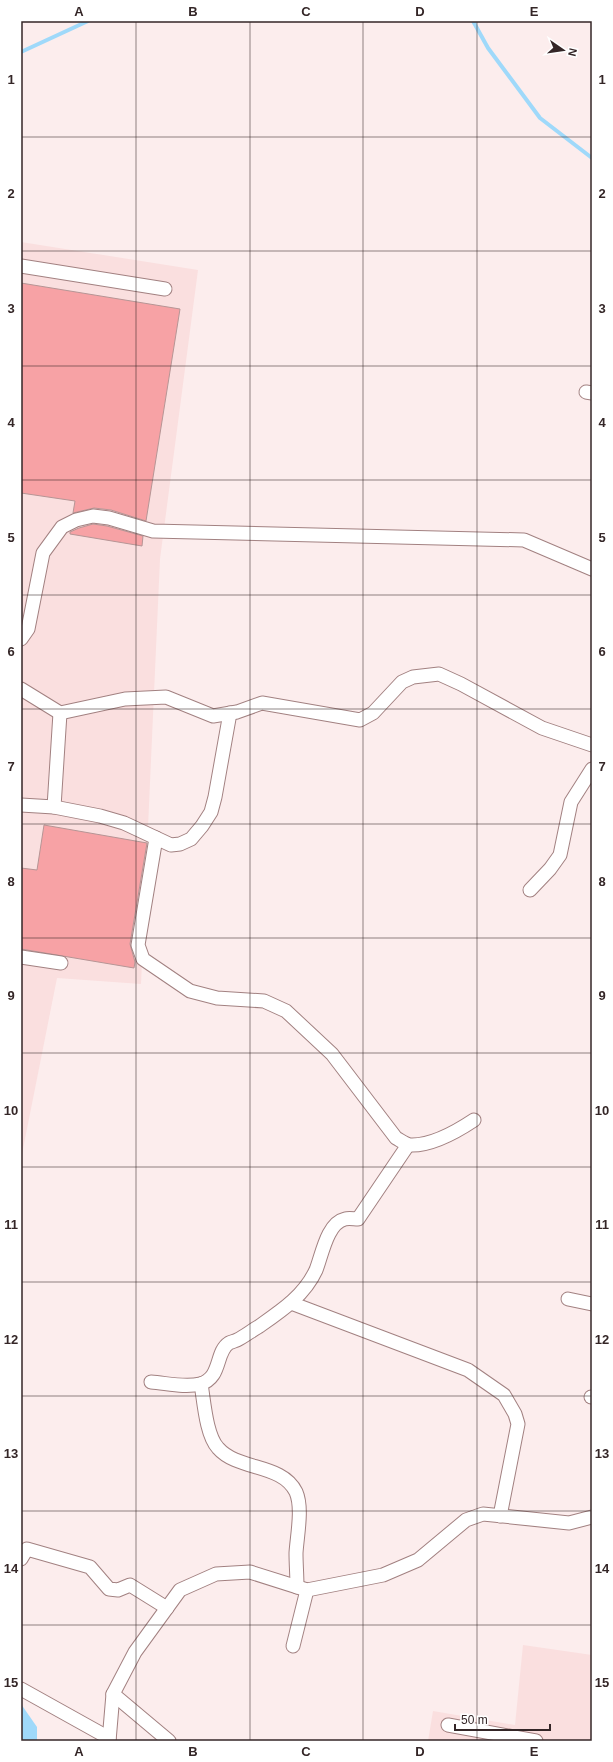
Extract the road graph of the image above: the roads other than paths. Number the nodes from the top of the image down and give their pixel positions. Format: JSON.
{"nodes":[{"id":1,"x":21,"y":266,"type":"edge"},
{"id":2,"x":164,"y":288,"type":"dead end"},
{"id":3,"x":592,"y":569,"type":"edge"},
{"id":4,"x":21,"y":639,"type":"edge"},
{"id":5,"x":21,"y":689,"type":"edge"},
{"id":6,"x":60,"y":713,"type":"junction"},
{"id":7,"x":230,"y":713,"type":"junction"},
{"id":8,"x":592,"y":745,"type":"edge"},
{"id":9,"x":592,"y":769,"type":"edge"},
{"id":10,"x":21,"y":805,"type":"edge"},
{"id":11,"x":54,"y":807,"type":"junction"},
{"id":12,"x":156,"y":838,"type":"junction"},
{"id":13,"x":530,"y":890,"type":"dead end"},
{"id":14,"x":21,"y":957,"type":"edge"},
{"id":15,"x":61,"y":964,"type":"dead end"},
{"id":16,"x":474,"y":1120,"type":"dead end"},
{"id":17,"x":408,"y":1145,"type":"junction"},
{"id":18,"x":568,"y":1299,"type":"dead end"},
{"id":19,"x":291,"y":1303,"type":"junction"},
{"id":20,"x":592,"y":1304,"type":"edge"},
{"id":21,"x":151,"y":1382,"type":"dead end"},
{"id":22,"x":201,"y":1384,"type":"junction"},
{"id":23,"x":500,"y":1516,"type":"junction"},
{"id":24,"x":592,"y":1517,"type":"edge"},
{"id":25,"x":21,"y":1559,"type":"edge"},
{"id":26,"x":302,"y":1588,"type":"junction"},
{"id":27,"x":167,"y":1608,"type":"junction"},
{"id":28,"x":293,"y":1646,"type":"dead end"},
{"id":29,"x":21,"y":1689,"type":"edge"},
{"id":30,"x":113,"y":1694,"type":"junction"},
{"id":31,"x":448,"y":1725,"type":"dead end"},
{"id":32,"x":109,"y":1740,"type":"edge"},
{"id":33,"x":169,"y":1741,"type":"edge"},
{"id":34,"x":536,"y":1741,"type":"edge"}],
"edges":[{"from":1,"to":2,"type":"street"},
{"from":3,"to":4,"type":"street"},
{"from":5,"to":6,"type":"street"},
{"from":6,"to":7,"type":"street"},
{"from":6,"to":11,"type":"street"},
{"from":7,"to":8,"type":"street"},
{"from":7,"to":12,"type":"street"},
{"from":9,"to":13,"type":"street"},
{"from":10,"to":11,"type":"street"},
{"from":11,"to":12,"type":"street"},
{"from":12,"to":17,"type":"street"},
{"from":14,"to":15,"type":"street"},
{"from":16,"to":17,"type":"street"},
{"from":17,"to":19,"type":"street"},
{"from":18,"to":20,"type":"street"},
{"from":19,"to":22,"type":"street"},
{"from":19,"to":23,"type":"street"},
{"from":21,"to":22,"type":"street"},
{"from":22,"to":26,"type":"street"},
{"from":23,"to":24,"type":"street"},
{"from":23,"to":26,"type":"street"},
{"from":25,"to":27,"type":"street"},
{"from":26,"to":27,"type":"street"},
{"from":26,"to":28,"type":"street"},
{"from":27,"to":30,"type":"street"},
{"from":29,"to":32,"type":"street"},
{"from":30,"to":32,"type":"street"},
{"from":30,"to":33,"type":"street"},
{"from":31,"to":34,"type":"street"}]}
